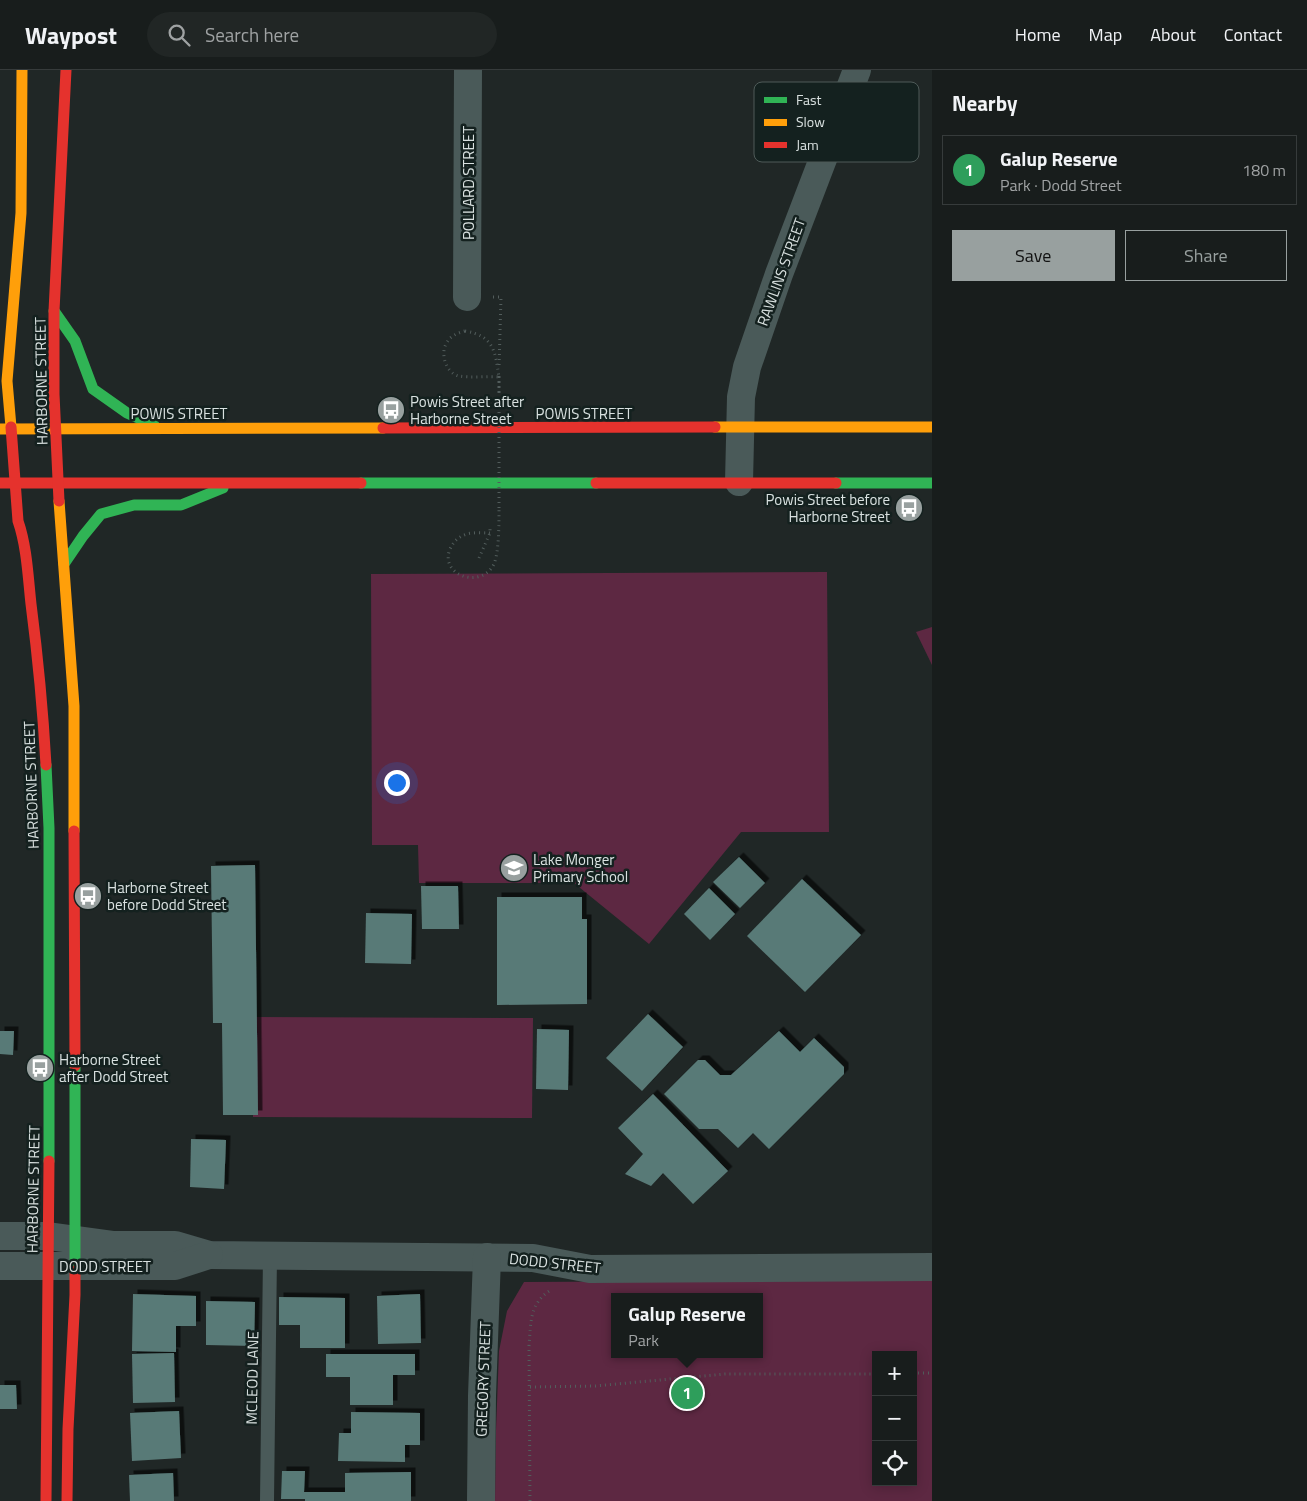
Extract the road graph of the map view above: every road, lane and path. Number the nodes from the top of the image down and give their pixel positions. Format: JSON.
{"nodes":[{"id":1,"x":22,"y":70,"type":"edge"},
{"id":2,"x":66,"y":70,"type":"edge"},
{"id":3,"x":468,"y":70,"type":"edge"},
{"id":4,"x":857,"y":70,"type":"edge"},
{"id":5,"x":852,"y":82,"type":"edge"},
{"id":6,"x":822,"y":162,"type":"edge"},
{"id":7,"x":467,"y":297,"type":"joint"},
{"id":8,"x":54,"y":310,"type":"junction"},
{"id":9,"x":6,"y":319,"type":"edge"},
{"id":10,"x":499,"y":377,"type":"junction"},
{"id":11,"x":499,"y":392,"type":"dead end"},
{"id":12,"x":740,"y":427,"type":"junction"},
{"id":13,"x":932,"y":427,"type":"edge"},
{"id":14,"x":56,"y":428,"type":"junction"},
{"id":15,"x":162,"y":428,"type":"junction"},
{"id":16,"x":6,"y":429,"type":"edge"},
{"id":17,"x":0,"y":482,"type":"edge"},
{"id":18,"x":16,"y":482,"type":"junction"},
{"id":19,"x":59,"y":482,"type":"junction"},
{"id":20,"x":236,"y":482,"type":"junction"},
{"id":21,"x":739,"y":482,"type":"junction"},
{"id":22,"x":932,"y":483,"type":"edge"},
{"id":23,"x":490,"y":526,"type":"dead end"},
{"id":24,"x":490,"y":533,"type":"junction"},
{"id":25,"x":479,"y":558,"type":"dead end"},
{"id":26,"x":64,"y":564,"type":"junction"},
{"id":27,"x":0,"y":1236,"type":"edge"},
{"id":28,"x":48,"y":1236,"type":"junction"},
{"id":29,"x":76,"y":1253,"type":"junction"},
{"id":30,"x":270,"y":1255,"type":"junction"},
{"id":31,"x":487,"y":1257,"type":"junction"},
{"id":32,"x":0,"y":1266,"type":"edge"},
{"id":33,"x":48,"y":1266,"type":"junction"},
{"id":34,"x":932,"y":1267,"type":"edge"},
{"id":35,"x":560,"y":1290,"type":"dead end"},
{"id":36,"x":917,"y":1373,"type":"edge"},
{"id":37,"x":932,"y":1373,"type":"edge"},
{"id":38,"x":872,"y":1374,"type":"edge"},
{"id":39,"x":530,"y":1387,"type":"junction"},
{"id":40,"x":46,"y":1501,"type":"edge"},
{"id":41,"x":67,"y":1501,"type":"edge"},
{"id":42,"x":267,"y":1501,"type":"edge"},
{"id":43,"x":481,"y":1501,"type":"edge"},
{"id":44,"x":530,"y":1501,"type":"edge"}],
"edges":[{"from":1,"to":9,"type":"main road","name":"HARBORNE STREET"},
{"from":2,"to":8,"type":"main road","name":"HARBORNE STREET"},
{"from":3,"to":7,"type":"street","name":"POLLARD STREET"},
{"from":4,"to":5,"type":"street","name":"RAWLINS STREET"},
{"from":6,"to":12,"type":"street","name":"RAWLINS STREET"},
{"from":7,"to":10,"type":"path"},
{"from":8,"to":14,"type":"main road","name":"HARBORNE STREET"},
{"from":8,"to":15,"type":"main road"},
{"from":9,"to":16,"type":"main road","name":"HARBORNE STREET"},
{"from":10,"to":10,"type":"path"},
{"from":10,"to":11,"type":"path"},
{"from":10,"to":24,"type":"path","bridge":true},
{"from":12,"to":13,"type":"main road","name":"POWIS STREET"},
{"from":12,"to":15,"type":"main road","name":"POWIS STREET"},
{"from":12,"to":21,"type":"street","name":"RAWLINS STREET"},
{"from":14,"to":15,"type":"main road","name":"POWIS STREET"},
{"from":14,"to":16,"type":"main road","name":"POWIS STREET"},
{"from":14,"to":19,"type":"main road","name":"HARBORNE STREET"},
{"from":16,"to":18,"type":"main road","name":"HARBORNE STREET"},
{"from":17,"to":18,"type":"main road"},
{"from":18,"to":19,"type":"main road"},
{"from":18,"to":28,"type":"main road","name":"HARBORNE STREET"},
{"from":19,"to":20,"type":"main road"},
{"from":19,"to":26,"type":"main road","name":"HARBORNE STREET"},
{"from":20,"to":21,"type":"main road"},
{"from":20,"to":26,"type":"main road"},
{"from":21,"to":22,"type":"main road"},
{"from":23,"to":24,"type":"path"},
{"from":24,"to":25,"type":"path"},
{"from":26,"to":29,"type":"main road","name":"HARBORNE STREET"},
{"from":27,"to":28,"type":"street","name":"DODD STREET"},
{"from":28,"to":29,"type":"street","name":"DODD STREET"},
{"from":28,"to":33,"type":"main road","name":"HARBORNE STREET"},
{"from":29,"to":30,"type":"street","name":"DODD STREET"},
{"from":29,"to":33,"type":"street","name":"DODD STREET"},
{"from":29,"to":41,"type":"main road","name":"HARBORNE STREET"},
{"from":30,"to":31,"type":"street","name":"DODD STREET"},
{"from":30,"to":42,"type":"lane","name":"MCLEOD LANE"},
{"from":31,"to":34,"type":"street","name":"DODD STREET"},
{"from":31,"to":43,"type":"street","name":"GREGORY STREET"},
{"from":32,"to":33,"type":"street","name":"DODD STREET"},
{"from":33,"to":40,"type":"main road","name":"HARBORNE STREET"},
{"from":35,"to":39,"type":"path"},
{"from":36,"to":37,"type":"path"},
{"from":38,"to":39,"type":"path"},
{"from":39,"to":44,"type":"path"}]}
